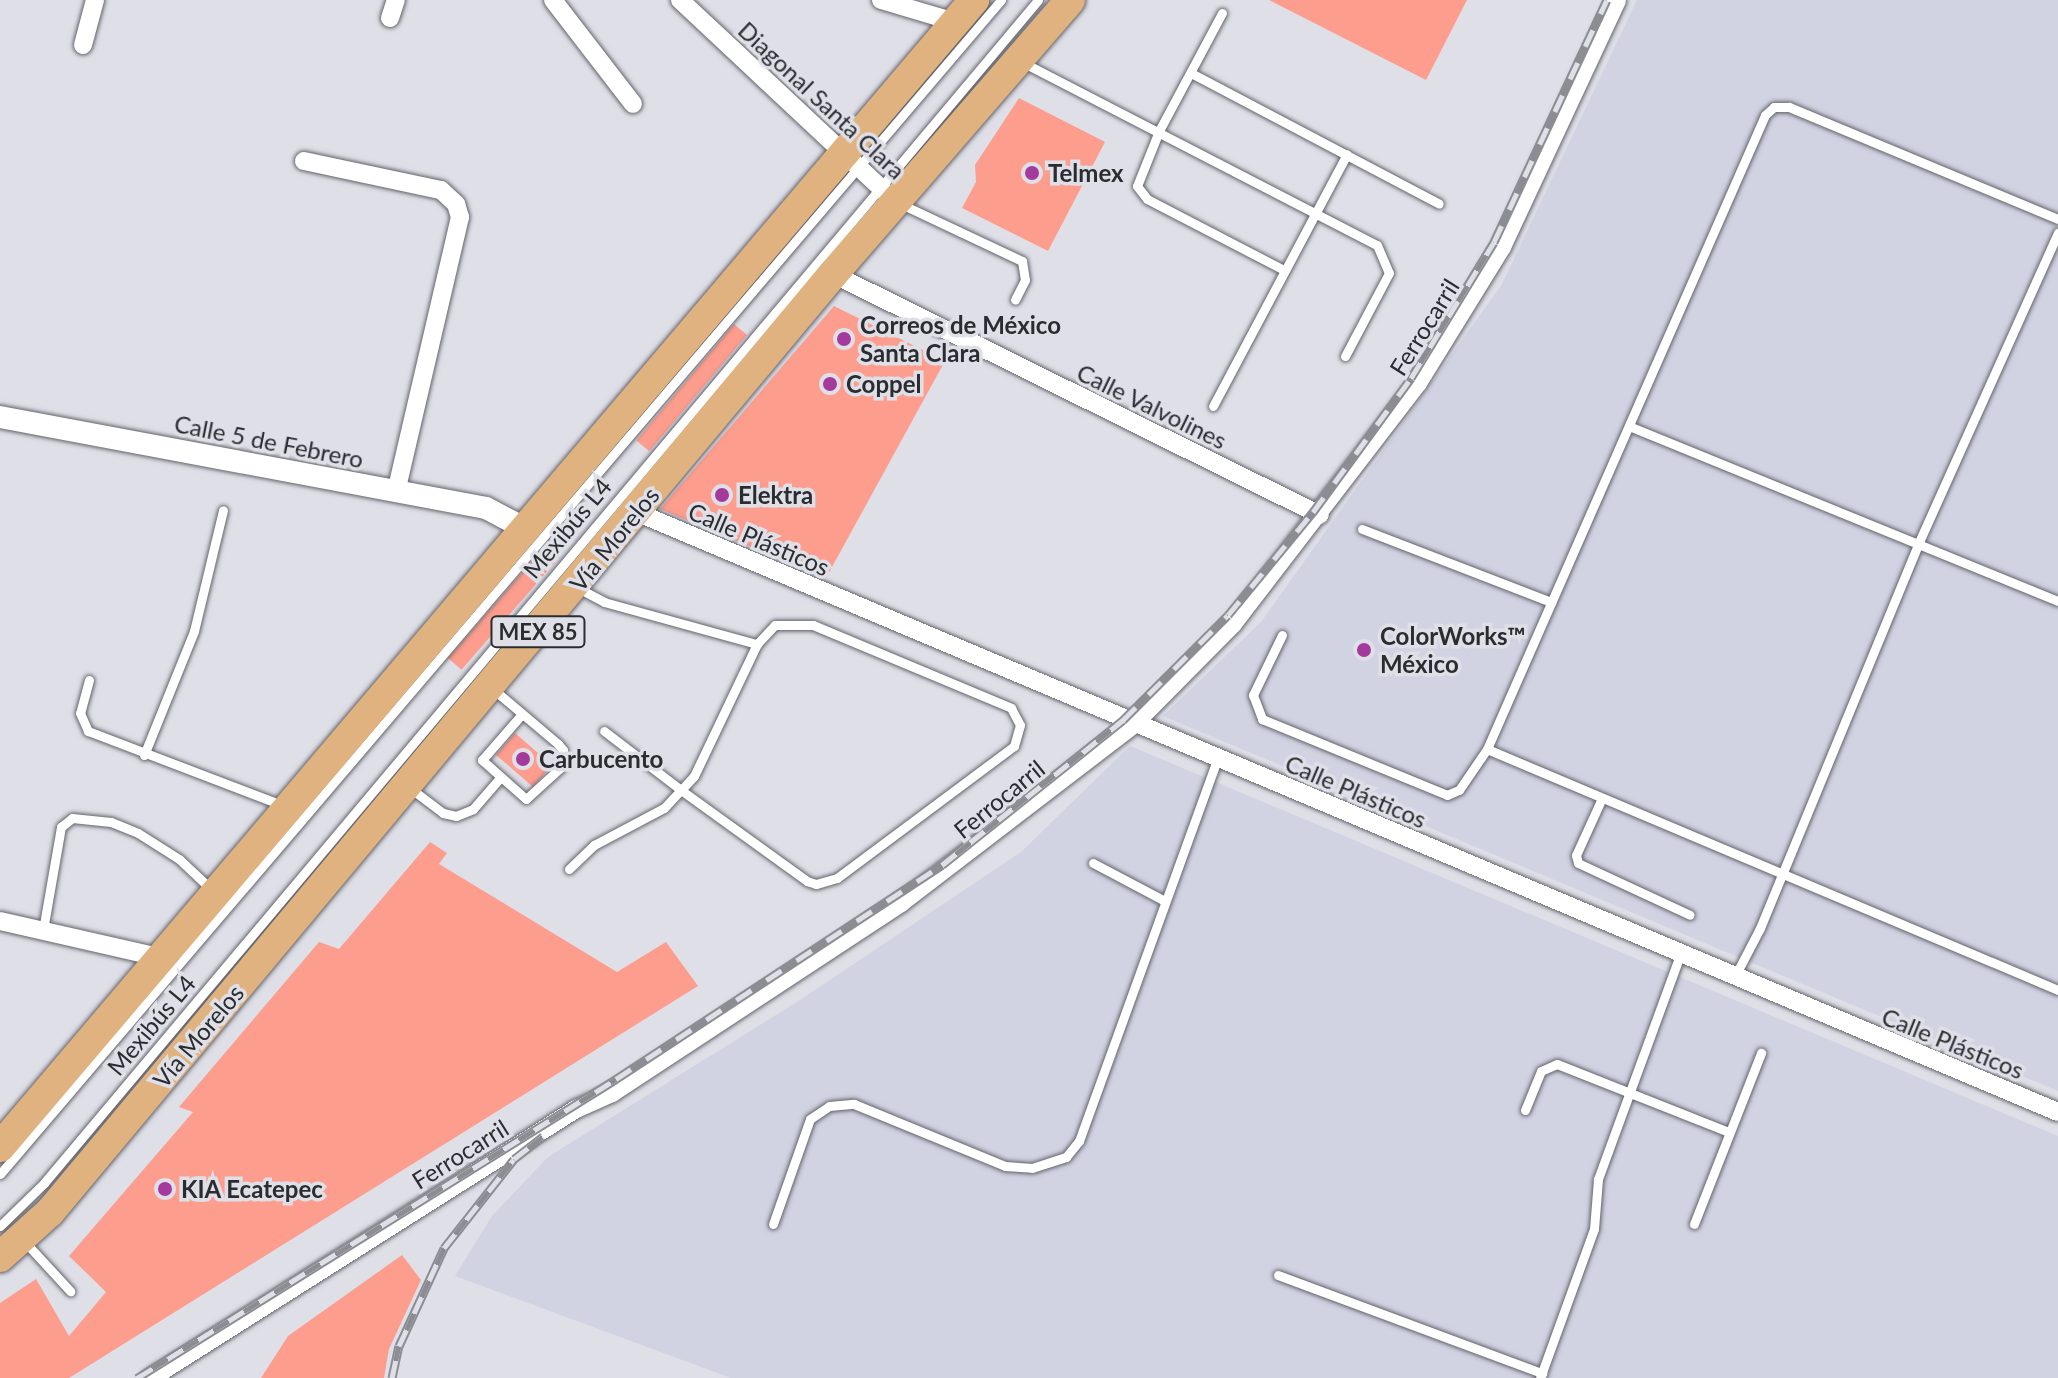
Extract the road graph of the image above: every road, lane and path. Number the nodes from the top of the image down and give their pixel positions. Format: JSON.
{"nodes":[{"id":1,"x":95,"y":0,"type":"edge"},
{"id":2,"x":396,"y":0,"type":"edge"},
{"id":3,"x":553,"y":0,"type":"edge"},
{"id":4,"x":680,"y":0,"type":"edge"},
{"id":5,"x":881,"y":0,"type":"edge"},
{"id":6,"x":1001,"y":0,"type":"edge"},
{"id":7,"x":1038,"y":0,"type":"edge"},
{"id":8,"x":1070,"y":0,"type":"edge"},
{"id":9,"x":1617,"y":0,"type":"edge"},
{"id":10,"x":964,"y":11,"type":"edge"},
{"id":11,"x":1222,"y":13,"type":"dead end"},
{"id":12,"x":390,"y":18,"type":"dead end"},
{"id":13,"x":83,"y":45,"type":"dead end"},
{"id":14,"x":1019,"y":61,"type":"junction"},
{"id":15,"x":1191,"y":73,"type":"junction"},
{"id":16,"x":633,"y":104,"type":"dead end"},
{"id":17,"x":1159,"y":131,"type":"junction"},
{"id":18,"x":1347,"y":154,"type":"junction"},
{"id":19,"x":304,"y":161,"type":"dead end"},
{"id":20,"x":851,"y":161,"type":"junction"},
{"id":21,"x":886,"y":194,"type":"junction"},
{"id":22,"x":1439,"y":204,"type":"dead end"},
{"id":23,"x":1315,"y":212,"type":"junction"},
{"id":24,"x":2058,"y":219,"type":"edge"},
{"id":25,"x":2058,"y":233,"type":"edge"},
{"id":26,"x":1284,"y":270,"type":"junction"},
{"id":27,"x":833,"y":274,"type":"junction"},
{"id":28,"x":1015,"y":300,"type":"dead end"},
{"id":29,"x":1345,"y":356,"type":"dead end"},
{"id":30,"x":1213,"y":406,"type":"dead end"},
{"id":31,"x":0,"y":417,"type":"edge"},
{"id":32,"x":1629,"y":426,"type":"junction"},
{"id":33,"x":396,"y":491,"type":"junction"},
{"id":34,"x":223,"y":510,"type":"dead end"},
{"id":35,"x":636,"y":512,"type":"junction"},
{"id":36,"x":1320,"y":515,"type":"junction"},
{"id":37,"x":524,"y":528,"type":"junction"},
{"id":38,"x":1362,"y":529,"type":"dead end"},
{"id":39,"x":1919,"y":542,"type":"junction"},
{"id":40,"x":576,"y":586,"type":"junction"},
{"id":41,"x":2058,"y":601,"type":"edge"},
{"id":42,"x":1551,"y":602,"type":"junction"},
{"id":43,"x":1282,"y":635,"type":"dead end"},
{"id":44,"x":757,"y":644,"type":"junction"},
{"id":45,"x":89,"y":680,"type":"dead end"},
{"id":46,"x":492,"y":689,"type":"junction"},
{"id":47,"x":522,"y":714,"type":"junction"},
{"id":48,"x":1133,"y":725,"type":"junction"},
{"id":49,"x":604,"y":731,"type":"dead end"},
{"id":50,"x":1487,"y":749,"type":"junction"},
{"id":51,"x":144,"y":755,"type":"junction"},
{"id":52,"x":1217,"y":760,"type":"junction"},
{"id":53,"x":499,"y":779,"type":"junction"},
{"id":54,"x":408,"y":786,"type":"junction"},
{"id":55,"x":681,"y":790,"type":"junction"},
{"id":56,"x":1602,"y":798,"type":"junction"},
{"id":57,"x":288,"y":807,"type":"junction"},
{"id":58,"x":1093,"y":863,"type":"dead end"},
{"id":59,"x":569,"y":869,"type":"dead end"},
{"id":60,"x":1782,"y":876,"type":"junction"},
{"id":61,"x":215,"y":893,"type":"junction"},
{"id":62,"x":1163,"y":900,"type":"junction"},
{"id":63,"x":1690,"y":915,"type":"dead end"},
{"id":64,"x":0,"y":921,"type":"edge"},
{"id":65,"x":43,"y":930,"type":"junction"},
{"id":66,"x":1680,"y":955,"type":"junction"},
{"id":67,"x":159,"y":957,"type":"junction"},
{"id":68,"x":1734,"y":978,"type":"junction"},
{"id":69,"x":2058,"y":990,"type":"edge"},
{"id":70,"x":1761,"y":1053,"type":"dead end"},
{"id":71,"x":1629,"y":1093,"type":"junction"},
{"id":72,"x":1525,"y":1110,"type":"dead end"},
{"id":73,"x":2058,"y":1112,"type":"edge"},
{"id":74,"x":1729,"y":1132,"type":"junction"},
{"id":75,"x":0,"y":1147,"type":"edge"},
{"id":76,"x":0,"y":1174,"type":"edge"},
{"id":77,"x":773,"y":1224,"type":"dead end"},
{"id":78,"x":1694,"y":1224,"type":"dead end"},
{"id":79,"x":7,"y":1241,"type":"edge"},
{"id":80,"x":1278,"y":1275,"type":"dead end"},
{"id":81,"x":70,"y":1291,"type":"dead end"},
{"id":82,"x":1541,"y":1376,"type":"edge"},
{"id":83,"x":151,"y":1378,"type":"edge"}],
"edges":[{"from":1,"to":13,"type":"street"},
{"from":2,"to":12,"type":"street"},
{"from":3,"to":16,"type":"street"},
{"from":4,"to":20,"type":"street","name":"Diagonal Santa Clara"},
{"from":5,"to":10,"type":"street"},
{"from":6,"to":20,"type":"lane","name":"Mexibús L4"},
{"from":7,"to":21,"type":"lane","name":"Mexibús L4"},
{"from":8,"to":14,"type":"main road","name":"Vía Morelos","number":"MEX 85"},
{"from":9,"to":36,"type":"street","name":"Ferrocarril"},
{"from":10,"to":20,"type":"main road","number":"MEX 85"},
{"from":11,"to":15,"type":"lane"},
{"from":14,"to":17,"type":"lane"},
{"from":14,"to":21,"type":"main road","name":"Vía Morelos","number":"MEX 85"},
{"from":15,"to":17,"type":"lane"},
{"from":15,"to":18,"type":"lane"},
{"from":17,"to":23,"type":"lane"},
{"from":17,"to":26,"type":"lane"},
{"from":18,"to":22,"type":"lane"},
{"from":18,"to":23,"type":"lane"},
{"from":19,"to":33,"type":"street"},
{"from":20,"to":21,"type":"street","name":"Diagonal Santa Clara"},
{"from":20,"to":37,"type":"main road","number":"MEX 85"},
{"from":20,"to":76,"type":"lane","name":"Mexibús L4"},
{"from":21,"to":27,"type":"main road","name":"Vía Morelos","number":"MEX 85"},
{"from":21,"to":28,"type":"lane"},
{"from":21,"to":79,"type":"lane","name":"Mexibús L4"},
{"from":23,"to":26,"type":"lane"},
{"from":23,"to":29,"type":"lane"},
{"from":24,"to":32,"type":"lane"},
{"from":25,"to":39,"type":"lane"},
{"from":26,"to":30,"type":"lane"},
{"from":27,"to":35,"type":"main road","name":"Vía Morelos","number":"MEX 85"},
{"from":27,"to":36,"type":"street","name":"Calle Valvolines"},
{"from":31,"to":33,"type":"street","name":"Calle 5 de Febrero"},
{"from":32,"to":39,"type":"lane"},
{"from":32,"to":42,"type":"lane"},
{"from":33,"to":37,"type":"street","name":"Calle 5 de Febrero"},
{"from":34,"to":51,"type":"lane"},
{"from":35,"to":40,"type":"main road","name":"Vía Morelos","number":"MEX 85"},
{"from":35,"to":48,"type":"street","name":"Calle Plásticos"},
{"from":36,"to":48,"type":"street","name":"Ferrocarril"},
{"from":37,"to":57,"type":"main road","number":"MEX 85"},
{"from":38,"to":42,"type":"lane"},
{"from":39,"to":41,"type":"lane"},
{"from":39,"to":60,"type":"lane"},
{"from":40,"to":44,"type":"lane"},
{"from":40,"to":46,"type":"main road","name":"Vía Morelos","number":"MEX 85"},
{"from":42,"to":50,"type":"lane"},
{"from":43,"to":50,"type":"lane"},
{"from":44,"to":55,"type":"lane"},
{"from":44,"to":55,"type":"lane"},
{"from":45,"to":51,"type":"lane"},
{"from":46,"to":47,"type":"lane"},
{"from":46,"to":54,"type":"main road","name":"Vía Morelos","number":"MEX 85"},
{"from":47,"to":53,"type":"lane"},
{"from":47,"to":53,"type":"lane"},
{"from":48,"to":52,"type":"street","name":"Calle Plásticos"},
{"from":48,"to":83,"type":"street","name":"Ferrocarril"},
{"from":49,"to":55,"type":"lane"},
{"from":50,"to":56,"type":"lane"},
{"from":51,"to":57,"type":"lane"},
{"from":52,"to":62,"type":"lane"},
{"from":52,"to":66,"type":"street","name":"Calle Plásticos"},
{"from":53,"to":54,"type":"lane"},
{"from":54,"to":79,"type":"main road","name":"Vía Morelos","number":"MEX 85"},
{"from":55,"to":59,"type":"lane"},
{"from":56,"to":60,"type":"lane"},
{"from":56,"to":63,"type":"lane"},
{"from":57,"to":61,"type":"main road","number":"MEX 85"},
{"from":58,"to":62,"type":"lane"},
{"from":60,"to":68,"type":"lane"},
{"from":60,"to":69,"type":"lane"},
{"from":61,"to":65,"type":"lane"},
{"from":61,"to":67,"type":"main road","number":"MEX 85"},
{"from":62,"to":77,"type":"lane"},
{"from":64,"to":65,"type":"street"},
{"from":65,"to":67,"type":"street"},
{"from":66,"to":68,"type":"street","name":"Calle Plásticos"},
{"from":66,"to":71,"type":"lane"},
{"from":67,"to":75,"type":"main road","number":"MEX 85"},
{"from":68,"to":73,"type":"street","name":"Calle Plásticos"},
{"from":70,"to":74,"type":"lane"},
{"from":71,"to":72,"type":"lane"},
{"from":71,"to":74,"type":"lane"},
{"from":71,"to":82,"type":"lane"},
{"from":74,"to":78,"type":"lane"},
{"from":79,"to":81,"type":"lane"},
{"from":80,"to":82,"type":"lane"}]}
